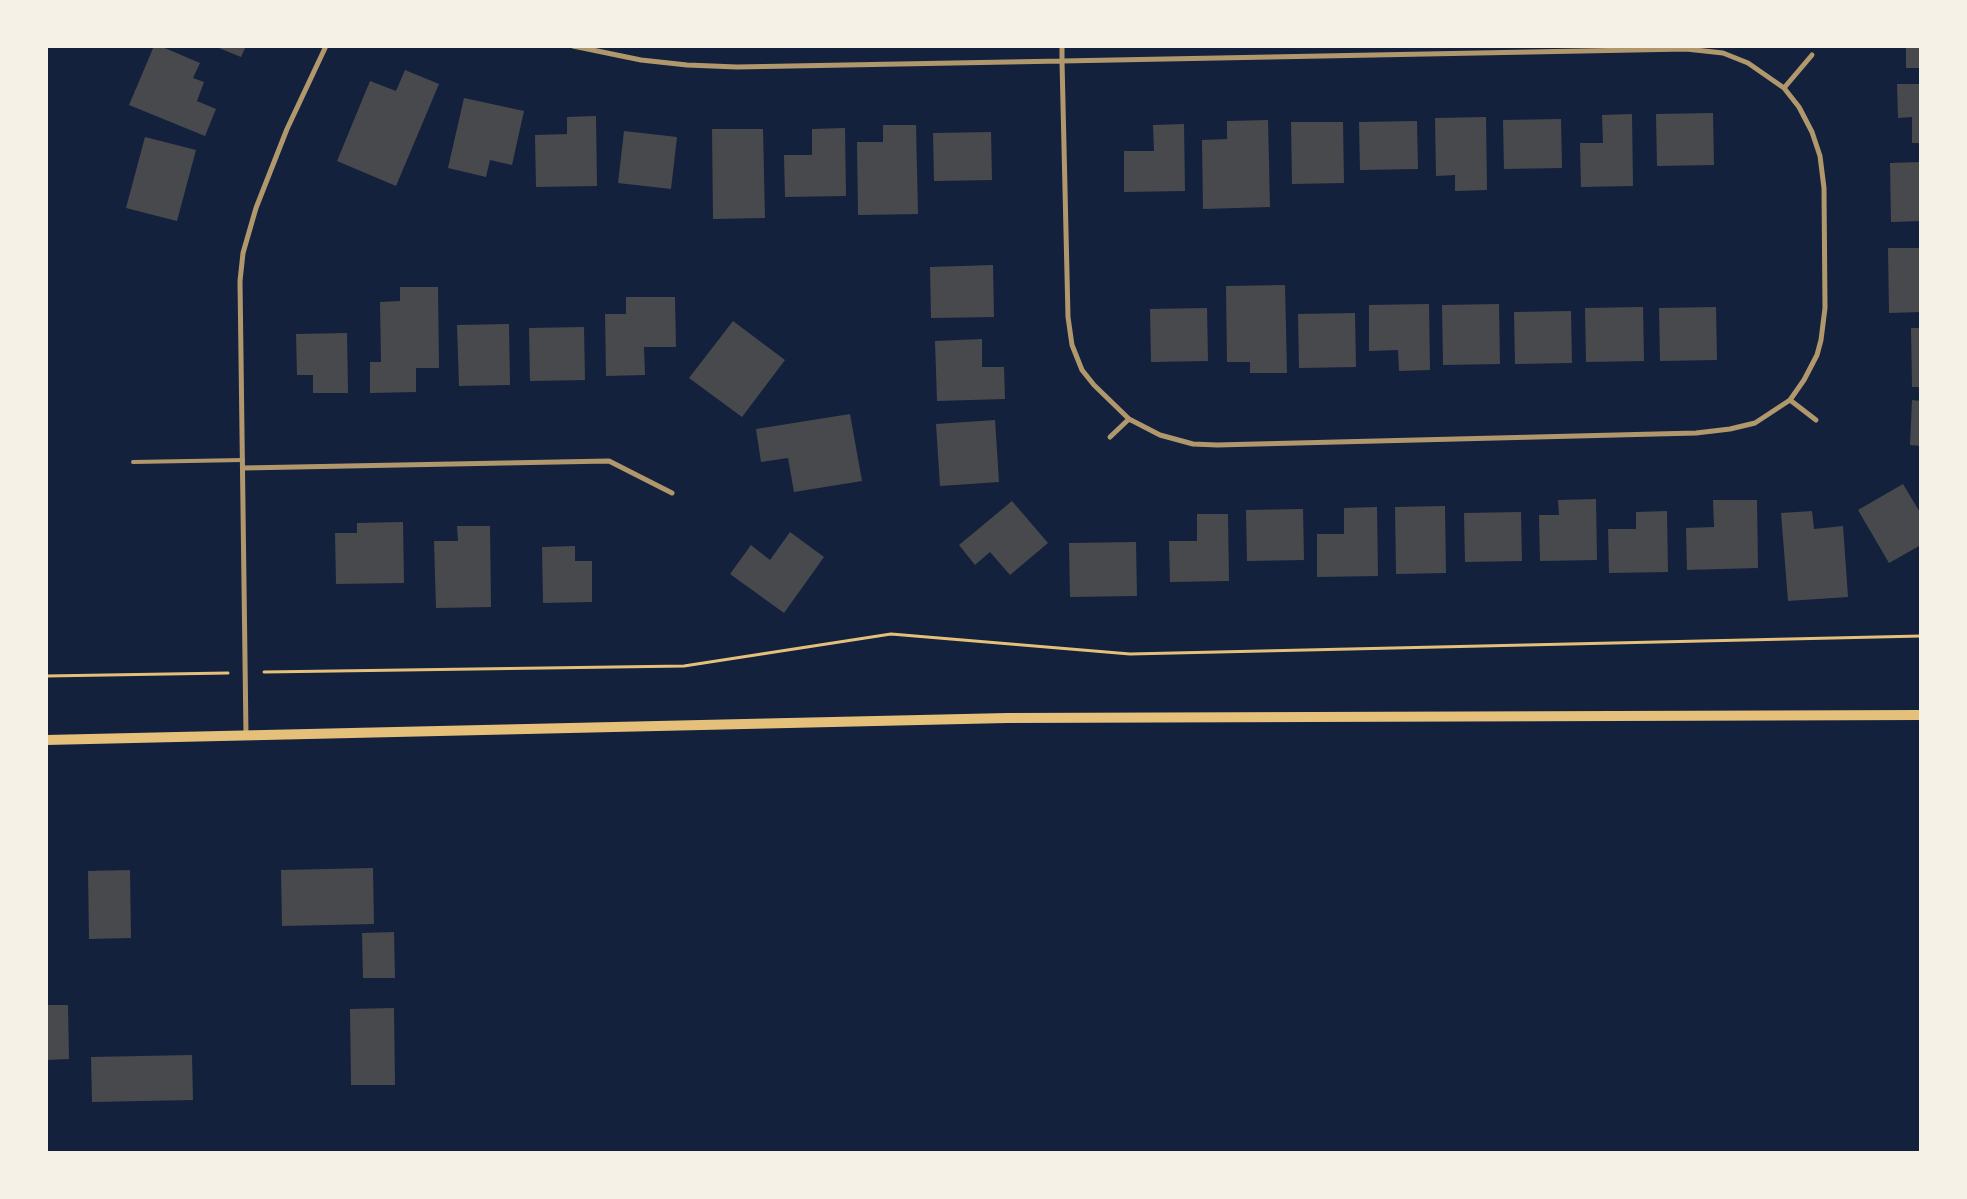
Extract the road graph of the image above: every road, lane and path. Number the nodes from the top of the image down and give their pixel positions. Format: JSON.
{"nodes":[{"id":1,"x":326,"y":46,"type":"edge"},
{"id":2,"x":573,"y":46,"type":"edge"},
{"id":3,"x":1062,"y":46,"type":"edge"},
{"id":4,"x":1812,"y":55,"type":"dead end"},
{"id":5,"x":1062,"y":61,"type":"junction"},
{"id":6,"x":1784,"y":88,"type":"junction"},
{"id":7,"x":1790,"y":400,"type":"junction"},
{"id":8,"x":1129,"y":419,"type":"junction"},
{"id":9,"x":1816,"y":420,"type":"dead end"},
{"id":10,"x":1110,"y":437,"type":"dead end"},
{"id":11,"x":243,"y":460,"type":"junction"},
{"id":12,"x":133,"y":462,"type":"dead end"},
{"id":13,"x":243,"y":468,"type":"junction"},
{"id":14,"x":672,"y":494,"type":"dead end"},
{"id":15,"x":1921,"y":636,"type":"edge"},
{"id":16,"x":244,"y":672,"type":"junction"},
{"id":17,"x":46,"y":676,"type":"edge"},
{"id":18,"x":1921,"y":715,"type":"edge"},
{"id":19,"x":246,"y":735,"type":"junction"},
{"id":20,"x":46,"y":740,"type":"edge"}],
"edges":[{"from":1,"to":11,"type":"street"},
{"from":2,"to":5,"type":"street"},
{"from":3,"to":5,"type":"street"},
{"from":4,"to":6,"type":"street"},
{"from":5,"to":6,"type":"street"},
{"from":5,"to":8,"type":"street"},
{"from":6,"to":7,"type":"street"},
{"from":7,"to":8,"type":"street"},
{"from":7,"to":9,"type":"street"},
{"from":8,"to":10,"type":"street"},
{"from":11,"to":12,"type":"lane"},
{"from":11,"to":13,"type":"street"},
{"from":13,"to":14,"type":"street"},
{"from":13,"to":16,"type":"street"},
{"from":15,"to":16,"type":"path"},
{"from":16,"to":17,"type":"path"},
{"from":16,"to":19,"type":"street"},
{"from":18,"to":19,"type":"main road"},
{"from":19,"to":20,"type":"main road"}]}
